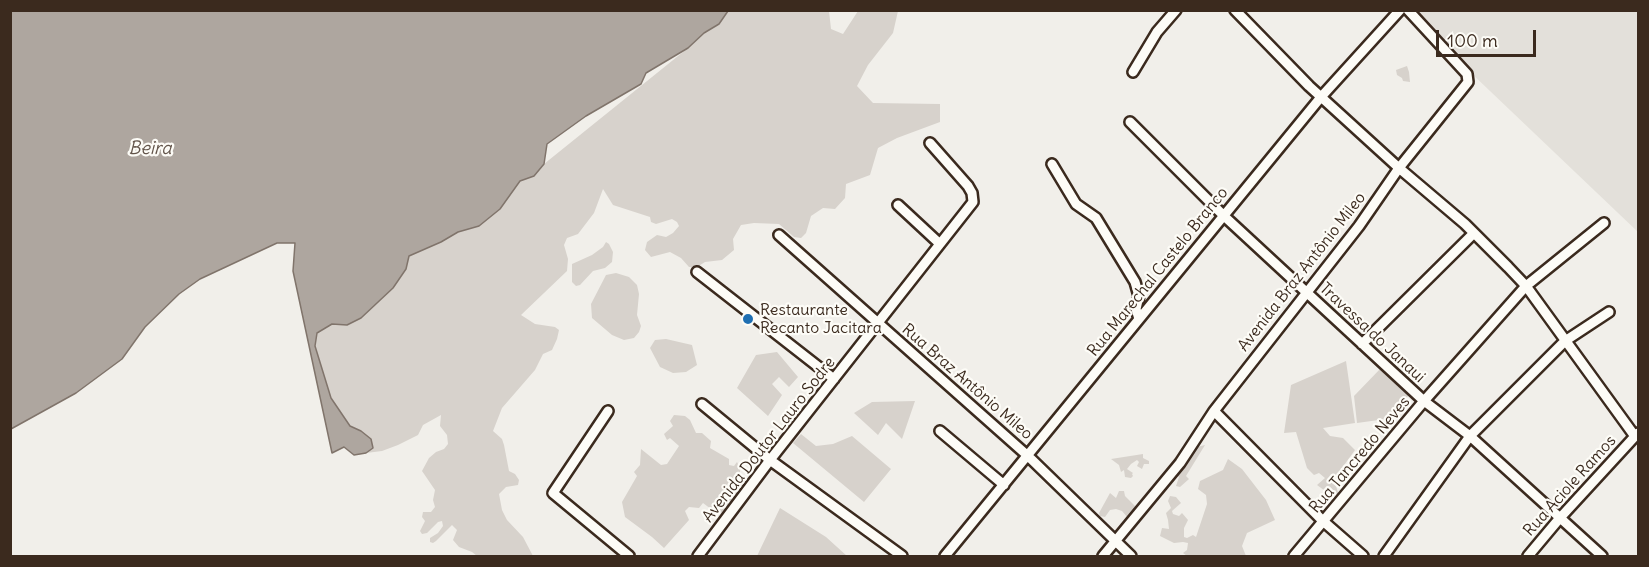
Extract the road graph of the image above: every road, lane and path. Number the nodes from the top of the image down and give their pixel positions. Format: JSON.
{"nodes":[{"id":1,"x":1235,"y":10,"type":"edge"},
{"id":2,"x":1400,"y":10,"type":"edge"},
{"id":3,"x":1408,"y":10,"type":"edge"},
{"id":4,"x":1173,"y":14,"type":"edge"},
{"id":5,"x":1133,"y":72,"type":"dead end"},
{"id":6,"x":1322,"y":97,"type":"junction"},
{"id":7,"x":1130,"y":122,"type":"dead end"},
{"id":8,"x":930,"y":143,"type":"dead end"},
{"id":9,"x":1052,"y":164,"type":"dead end"},
{"id":10,"x":1399,"y":168,"type":"junction"},
{"id":11,"x":898,"y":205,"type":"dead end"},
{"id":12,"x":1224,"y":216,"type":"junction"},
{"id":13,"x":1604,"y":223,"type":"dead end"},
{"id":14,"x":1474,"y":233,"type":"junction"},
{"id":15,"x":779,"y":235,"type":"dead end"},
{"id":16,"x":940,"y":244,"type":"junction"},
{"id":17,"x":697,"y":273,"type":"dead end"},
{"id":18,"x":1526,"y":286,"type":"junction"},
{"id":19,"x":1306,"y":292,"type":"junction"},
{"id":20,"x":1609,"y":312,"type":"dead end"},
{"id":21,"x":1139,"y":319,"type":"junction"},
{"id":22,"x":878,"y":324,"type":"junction"},
{"id":23,"x":1565,"y":341,"type":"junction"},
{"id":24,"x":1362,"y":344,"type":"junction"},
{"id":25,"x":834,"y":379,"type":"junction"},
{"id":26,"x":1424,"y":401,"type":"junction"},
{"id":27,"x":702,"y":404,"type":"dead end"},
{"id":28,"x":608,"y":411,"type":"dead end"},
{"id":29,"x":1214,"y":411,"type":"junction"},
{"id":30,"x":940,"y":431,"type":"dead end"},
{"id":31,"x":1636,"y":434,"type":"edge"},
{"id":32,"x":1470,"y":436,"type":"junction"},
{"id":33,"x":1028,"y":456,"type":"junction"},
{"id":34,"x":770,"y":460,"type":"junction"},
{"id":35,"x":1004,"y":485,"type":"junction"},
{"id":36,"x":1559,"y":519,"type":"junction"},
{"id":37,"x":1323,"y":521,"type":"junction"},
{"id":38,"x":1115,"y":542,"type":"junction"},
{"id":39,"x":629,"y":556,"type":"edge"},
{"id":40,"x":698,"y":556,"type":"edge"},
{"id":41,"x":902,"y":556,"type":"edge"},
{"id":42,"x":945,"y":556,"type":"edge"},
{"id":43,"x":1103,"y":556,"type":"edge"},
{"id":44,"x":1131,"y":556,"type":"edge"},
{"id":45,"x":1294,"y":556,"type":"edge"},
{"id":46,"x":1363,"y":556,"type":"edge"},
{"id":47,"x":1384,"y":556,"type":"edge"},
{"id":48,"x":1528,"y":556,"type":"edge"},
{"id":49,"x":1602,"y":556,"type":"edge"}],
"edges":[{"from":1,"to":6,"type":"street"},
{"from":2,"to":6,"type":"street","name":"Rua Marechal Castelo Branco"},
{"from":3,"to":10,"type":"street","name":"Avenida Braz Antônio Mileo"},
{"from":4,"to":5,"type":"street"},
{"from":6,"to":10,"type":"street"},
{"from":6,"to":12,"type":"street","name":"Rua Marechal Castelo Branco"},
{"from":7,"to":12,"type":"street","name":"Travessa do Janaui"},
{"from":8,"to":16,"type":"street","name":"Avenida Doutor Lauro Sodre"},
{"from":9,"to":21,"type":"street"},
{"from":10,"to":14,"type":"street"},
{"from":10,"to":19,"type":"street","name":"Avenida Braz Antônio Mileo"},
{"from":11,"to":16,"type":"street"},
{"from":12,"to":19,"type":"street","name":"Travessa do Janaui"},
{"from":12,"to":21,"type":"street","name":"Rua Marechal Castelo Branco"},
{"from":13,"to":18,"type":"street","name":"Rua Tancredo Neves"},
{"from":14,"to":18,"type":"street"},
{"from":14,"to":24,"type":"street"},
{"from":15,"to":22,"type":"street","name":"Rua Braz Antônio Mileo"},
{"from":16,"to":22,"type":"street","name":"Avenida Doutor Lauro Sodre"},
{"from":17,"to":25,"type":"street"},
{"from":18,"to":23,"type":"street"},
{"from":18,"to":26,"type":"street","name":"Rua Tancredo Neves"},
{"from":19,"to":24,"type":"street","name":"Travessa do Janaui"},
{"from":19,"to":29,"type":"street","name":"Avenida Braz Antônio Mileo"},
{"from":20,"to":23,"type":"street"},
{"from":21,"to":33,"type":"street","name":"Rua Marechal Castelo Branco"},
{"from":22,"to":25,"type":"street","name":"Avenida Doutor Lauro Sodre"},
{"from":22,"to":33,"type":"street","name":"Rua Braz Antônio Mileo"},
{"from":23,"to":31,"type":"street"},
{"from":23,"to":32,"type":"street"},
{"from":24,"to":26,"type":"street","name":"Travessa do Janaui"},
{"from":25,"to":34,"type":"street","name":"Avenida Doutor Lauro Sodre"},
{"from":26,"to":32,"type":"street","name":"Travessa do Janaui"},
{"from":26,"to":37,"type":"street","name":"Rua Tancredo Neves"},
{"from":27,"to":34,"type":"street"},
{"from":28,"to":39,"type":"street"},
{"from":29,"to":37,"type":"street"},
{"from":29,"to":38,"type":"street","name":"Avenida Braz Antônio Mileo"},
{"from":30,"to":35,"type":"street"},
{"from":31,"to":36,"type":"street","name":"Rua Aciole Ramos"},
{"from":32,"to":36,"type":"street","name":"Travessa do Janaui"},
{"from":32,"to":47,"type":"street"},
{"from":33,"to":35,"type":"street","name":"Rua Marechal Castelo Branco"},
{"from":33,"to":38,"type":"street","name":"Rua Braz Antônio Mileo"},
{"from":34,"to":40,"type":"street","name":"Avenida Doutor Lauro Sodre"},
{"from":34,"to":41,"type":"street"},
{"from":35,"to":42,"type":"street","name":"Rua Marechal Castelo Branco"},
{"from":36,"to":48,"type":"street","name":"Rua Aciole Ramos"},
{"from":36,"to":49,"type":"street","name":"Travessa do Janaui"},
{"from":37,"to":45,"type":"street","name":"Rua Tancredo Neves"},
{"from":37,"to":46,"type":"street"},
{"from":38,"to":43,"type":"street","name":"Avenida Braz Antônio Mileo"},
{"from":38,"to":44,"type":"street","name":"Rua Braz Antônio Mileo"}]}
